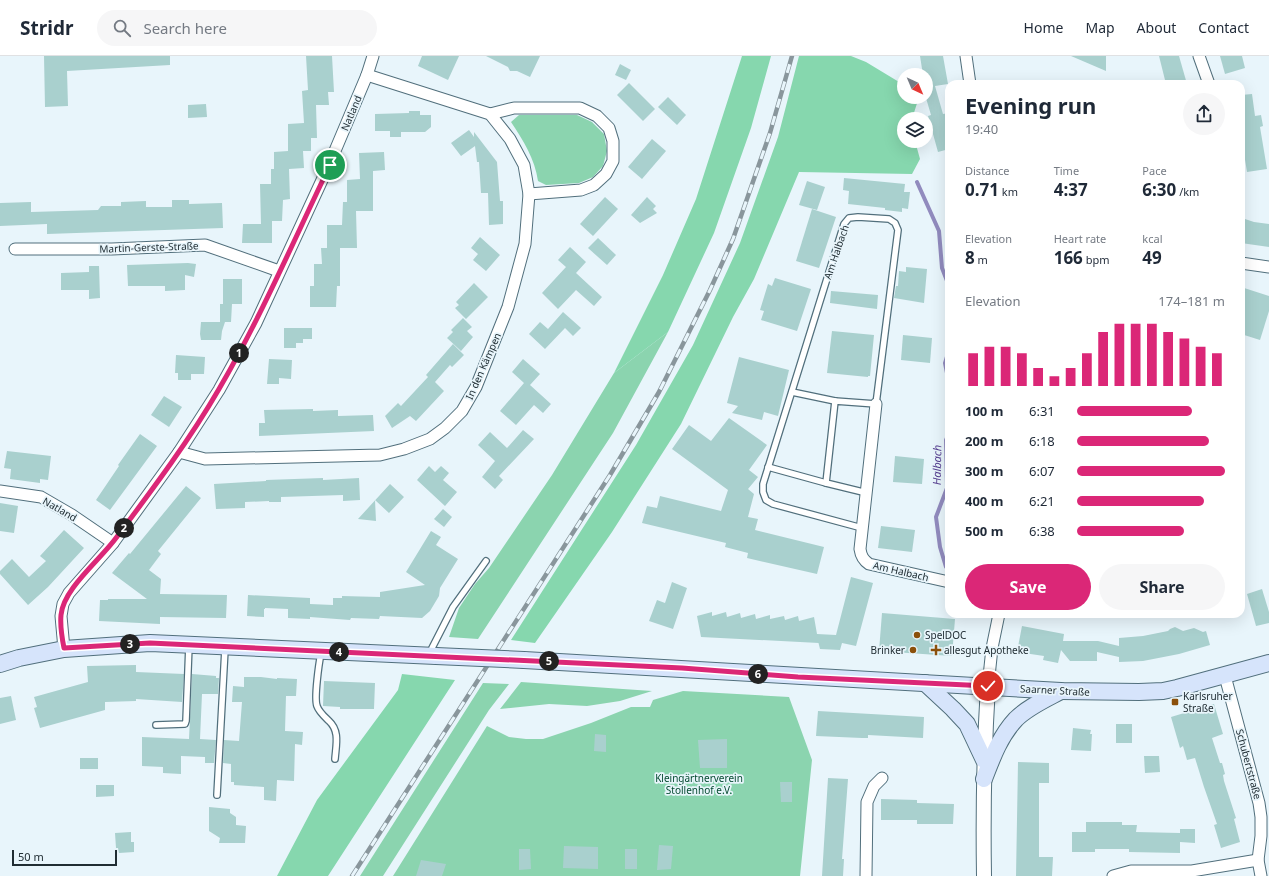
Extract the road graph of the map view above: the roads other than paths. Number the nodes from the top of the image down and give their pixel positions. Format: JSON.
{"nodes":[{"id":1,"x":372,"y":56,"type":"edge"},
{"id":2,"x":966,"y":56,"type":"edge"},
{"id":3,"x":1199,"y":56,"type":"edge"},
{"id":4,"x":367,"y":75,"type":"junction"},
{"id":5,"x":969,"y":80,"type":"edge"},
{"id":6,"x":1208,"y":80,"type":"edge"},
{"id":7,"x":490,"y":114,"type":"junction"},
{"id":8,"x":529,"y":194,"type":"junction"},
{"id":9,"x":15,"y":249,"type":"dead end"},
{"id":10,"x":1245,"y":264,"type":"edge"},
{"id":11,"x":1269,"y":267,"type":"edge"},
{"id":12,"x":279,"y":271,"type":"junction"},
{"id":13,"x":792,"y":392,"type":"junction"},
{"id":14,"x":835,"y":401,"type":"junction"},
{"id":15,"x":876,"y":404,"type":"junction"},
{"id":16,"x":179,"y":452,"type":"junction"},
{"id":17,"x":768,"y":468,"type":"junction"},
{"id":18,"x":826,"y":482,"type":"junction"},
{"id":19,"x":0,"y":490,"type":"edge"},
{"id":20,"x":867,"y":493,"type":"junction"},
{"id":21,"x":862,"y":528,"type":"junction"},
{"id":22,"x":113,"y":543,"type":"junction"},
{"id":23,"x":486,"y":561,"type":"dead end"},
{"id":24,"x":945,"y":581,"type":"edge"},
{"id":25,"x":998,"y":618,"type":"edge"},
{"id":26,"x":189,"y":645,"type":"junction"},
{"id":27,"x":225,"y":646,"type":"junction"},
{"id":28,"x":64,"y":648,"type":"junction"},
{"id":29,"x":321,"y":651,"type":"junction"},
{"id":30,"x":433,"y":656,"type":"junction"},
{"id":31,"x":1269,"y":663,"type":"edge"},
{"id":32,"x":0,"y":664,"type":"edge"},
{"id":33,"x":1225,"y":676,"type":"junction"},
{"id":34,"x":925,"y":683,"type":"junction"},
{"id":35,"x":988,"y":686,"type":"junction"},
{"id":36,"x":1061,"y":691,"type":"junction"},
{"id":37,"x":156,"y":725,"type":"dead end"},
{"id":38,"x":335,"y":759,"type":"dead end"},
{"id":39,"x":984,"y":760,"type":"junction"},
{"id":40,"x":882,"y":778,"type":"dead end"},
{"id":41,"x":984,"y":779,"type":"junction"},
{"id":42,"x":217,"y":795,"type":"dead end"},
{"id":43,"x":1265,"y":835,"type":"edge"},
{"id":44,"x":1258,"y":860,"type":"junction"},
{"id":45,"x":866,"y":876,"type":"edge"},
{"id":46,"x":984,"y":876,"type":"edge"},
{"id":47,"x":1113,"y":876,"type":"edge"},
{"id":48,"x":1261,"y":876,"type":"edge"}],
"edges":[{"from":1,"to":4,"type":"street","name":"Natland"},
{"from":2,"to":5,"type":"street"},
{"from":3,"to":6,"type":"street"},
{"from":4,"to":7,"type":"street"},
{"from":4,"to":12,"type":"street","name":"Natland"},
{"from":7,"to":8,"type":"street","name":"In den Kämpen"},
{"from":7,"to":8,"type":"street"},
{"from":8,"to":16,"type":"street","name":"In den Kämpen"},
{"from":9,"to":12,"type":"street","name":"Martin-Gerste-Straße"},
{"from":10,"to":11,"type":"street"},
{"from":12,"to":16,"type":"street","name":"Natland"},
{"from":13,"to":14,"type":"lane"},
{"from":13,"to":15,"type":"lane","name":"Am Halbach"},
{"from":13,"to":17,"type":"lane","name":"Am Halbach"},
{"from":14,"to":15,"type":"lane"},
{"from":14,"to":18,"type":"lane"},
{"from":15,"to":20,"type":"street","name":"Am Halbach"},
{"from":16,"to":22,"type":"street","name":"Natland"},
{"from":17,"to":18,"type":"lane"},
{"from":17,"to":21,"type":"lane","name":"Am Halbach"},
{"from":18,"to":20,"type":"lane"},
{"from":19,"to":22,"type":"street","name":"Natland"},
{"from":20,"to":21,"type":"street","name":"Am Halbach"},
{"from":21,"to":24,"type":"street","name":"Am Halbach"},
{"from":22,"to":28,"type":"street","name":"Natland"},
{"from":23,"to":30,"type":"lane"},
{"from":25,"to":35,"type":"street"},
{"from":26,"to":27,"type":"main road","name":"Saarner Straße"},
{"from":26,"to":28,"type":"main road","name":"Saarner Straße"},
{"from":26,"to":37,"type":"lane"},
{"from":27,"to":29,"type":"main road","name":"Saarner Straße"},
{"from":27,"to":42,"type":"lane"},
{"from":28,"to":32,"type":"main road","name":"Saarner Straße"},
{"from":29,"to":30,"type":"main road","name":"Saarner Straße"},
{"from":29,"to":38,"type":"lane"},
{"from":30,"to":34,"type":"main road","name":"Saarner Straße","bridge":true},
{"from":31,"to":33,"type":"main road","name":"Saarner Straße"},
{"from":33,"to":36,"type":"main road","name":"Saarner Straße"},
{"from":33,"to":43,"type":"street","name":"Schubertstraße"},
{"from":34,"to":35,"type":"main road","name":"Saarner Straße"},
{"from":34,"to":39,"type":"main road"},
{"from":35,"to":36,"type":"main road","name":"Saarner Straße"},
{"from":35,"to":39,"type":"street"},
{"from":36,"to":41,"type":"main road"},
{"from":39,"to":41,"type":"street"},
{"from":40,"to":45,"type":"street"},
{"from":41,"to":46,"type":"street"},
{"from":43,"to":44,"type":"street","name":"Schubertstraße"},
{"from":44,"to":47,"type":"street"},
{"from":44,"to":48,"type":"street","name":"Schubertstraße"}]}
